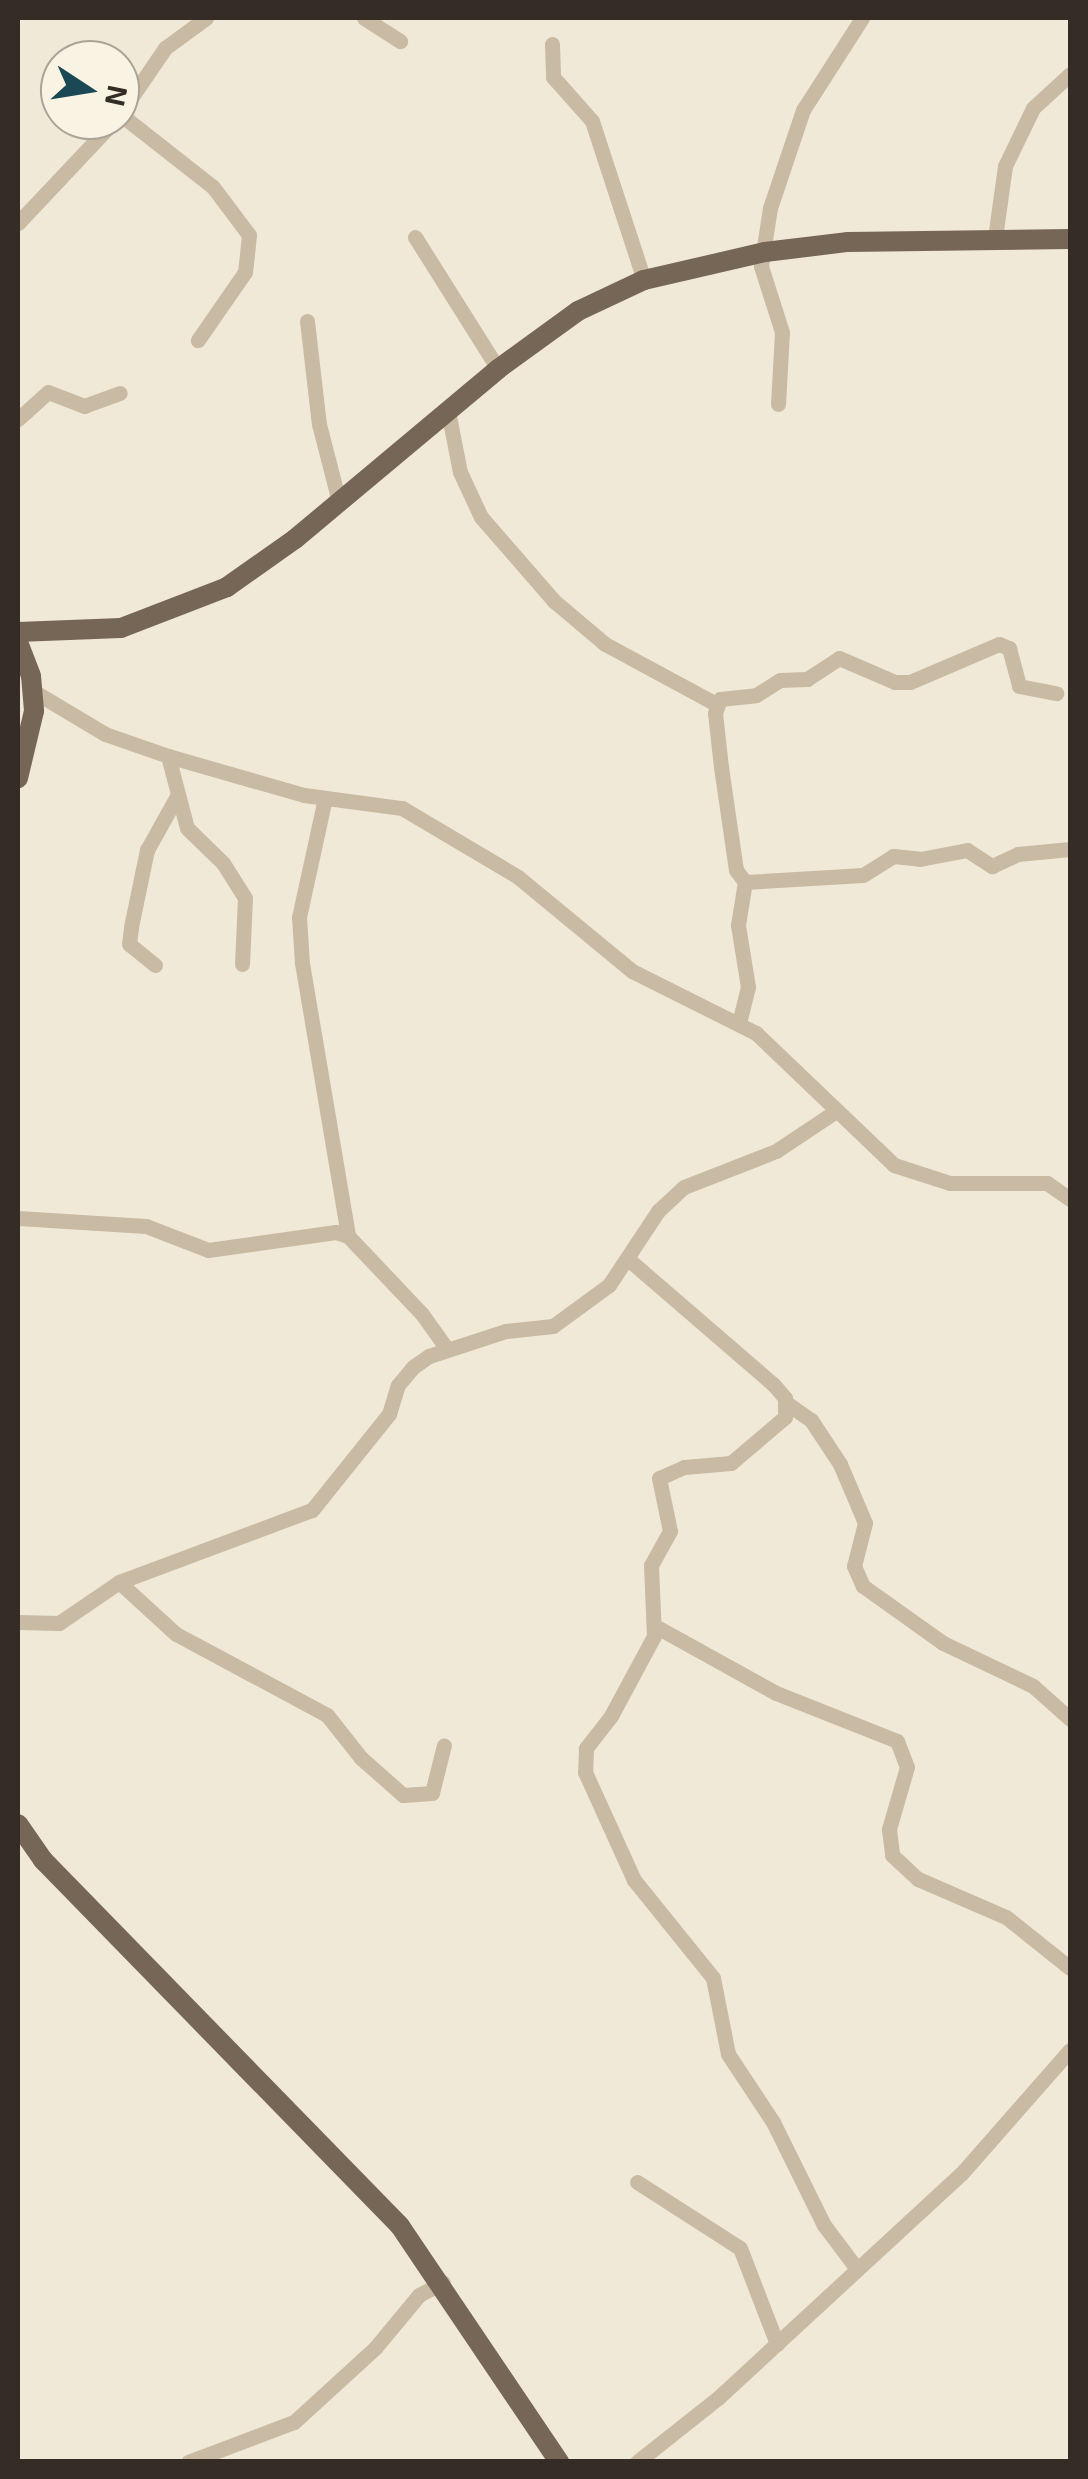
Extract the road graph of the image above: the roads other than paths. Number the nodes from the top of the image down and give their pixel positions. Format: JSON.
{"nodes":[{"id":1,"x":206,"y":18,"type":"edge"},
{"id":2,"x":364,"y":18,"type":"edge"},
{"id":3,"x":862,"y":18,"type":"edge"},
{"id":4,"x":400,"y":41,"type":"dead end"},
{"id":5,"x":552,"y":44,"type":"dead end"},
{"id":6,"x":1070,"y":74,"type":"edge"},
{"id":7,"x":140,"y":85,"type":"edge"},
{"id":8,"x":140,"y":130,"type":"edge"},
{"id":9,"x":96,"y":140,"type":"edge"},
{"id":10,"x":18,"y":223,"type":"edge"},
{"id":11,"x":415,"y":237,"type":"dead end"},
{"id":12,"x":996,"y":238,"type":"junction"},
{"id":13,"x":1070,"y":239,"type":"edge"},
{"id":14,"x":765,"y":252,"type":"junction"},
{"id":15,"x":644,"y":280,"type":"junction"},
{"id":16,"x":307,"y":320,"type":"dead end"},
{"id":17,"x":198,"y":340,"type":"dead end"},
{"id":18,"x":498,"y":369,"type":"junction"},
{"id":19,"x":120,"y":394,"type":"dead end"},
{"id":20,"x":778,"y":404,"type":"dead end"},
{"id":21,"x":448,"y":412,"type":"junction"},
{"id":22,"x":18,"y":419,"type":"edge"},
{"id":23,"x":339,"y":502,"type":"junction"},
{"id":24,"x":18,"y":632,"type":"edge"},
{"id":25,"x":56,"y":632,"type":"junction"},
{"id":26,"x":18,"y":642,"type":"edge"},
{"id":27,"x":32,"y":684,"type":"junction"},
{"id":28,"x":1056,"y":693,"type":"dead end"},
{"id":29,"x":716,"y":704,"type":"junction"},
{"id":30,"x":168,"y":756,"type":"junction"},
{"id":31,"x":18,"y":778,"type":"edge"},
{"id":32,"x":177,"y":796,"type":"junction"},
{"id":33,"x":325,"y":798,"type":"junction"},
{"id":34,"x":1070,"y":849,"type":"edge"},
{"id":35,"x":745,"y":882,"type":"junction"},
{"id":36,"x":242,"y":964,"type":"dead end"},
{"id":37,"x":156,"y":965,"type":"dead end"},
{"id":38,"x":739,"y":1023,"type":"junction"},
{"id":39,"x":833,"y":1113,"type":"junction"},
{"id":40,"x":1070,"y":1198,"type":"edge"},
{"id":41,"x":18,"y":1218,"type":"edge"},
{"id":42,"x":348,"y":1236,"type":"junction"},
{"id":43,"x":628,"y":1259,"type":"junction"},
{"id":44,"x":447,"y":1350,"type":"junction"},
{"id":45,"x":785,"y":1402,"type":"junction"},
{"id":46,"x":119,"y":1582,"type":"junction"},
{"id":47,"x":18,"y":1622,"type":"edge"},
{"id":48,"x":655,"y":1626,"type":"junction"},
{"id":49,"x":1070,"y":1719,"type":"edge"},
{"id":50,"x":444,"y":1745,"type":"dead end"},
{"id":51,"x":18,"y":1824,"type":"edge"},
{"id":52,"x":1070,"y":1968,"type":"edge"},
{"id":53,"x":1070,"y":2050,"type":"edge"},
{"id":54,"x":636,"y":2182,"type":"dead end"},
{"id":55,"x":857,"y":2269,"type":"junction"},
{"id":56,"x":443,"y":2282,"type":"junction"},
{"id":57,"x":777,"y":2344,"type":"junction"},
{"id":58,"x":188,"y":2462,"type":"edge"},
{"id":59,"x":559,"y":2462,"type":"edge"},
{"id":60,"x":637,"y":2462,"type":"edge"}],
"edges":[{"from":1,"to":7,"type":"street"},
{"from":2,"to":4,"type":"street"},
{"from":3,"to":14,"type":"street"},
{"from":5,"to":15,"type":"street"},
{"from":6,"to":12,"type":"street"},
{"from":8,"to":17,"type":"street"},
{"from":9,"to":10,"type":"street"},
{"from":11,"to":18,"type":"street"},
{"from":12,"to":13,"type":"main road"},
{"from":12,"to":14,"type":"main road"},
{"from":14,"to":15,"type":"main road"},
{"from":14,"to":20,"type":"street"},
{"from":15,"to":18,"type":"main road"},
{"from":16,"to":23,"type":"street"},
{"from":18,"to":21,"type":"main road"},
{"from":19,"to":22,"type":"street"},
{"from":21,"to":23,"type":"main road"},
{"from":21,"to":29,"type":"street"},
{"from":23,"to":25,"type":"main road"},
{"from":24,"to":25,"type":"main road"},
{"from":25,"to":27,"type":"main road"},
{"from":26,"to":27,"type":"main road"},
{"from":27,"to":30,"type":"street"},
{"from":27,"to":31,"type":"main road"},
{"from":28,"to":29,"type":"street"},
{"from":29,"to":35,"type":"street"},
{"from":30,"to":32,"type":"street"},
{"from":30,"to":33,"type":"street"},
{"from":32,"to":36,"type":"street"},
{"from":32,"to":37,"type":"street"},
{"from":33,"to":38,"type":"street"},
{"from":33,"to":42,"type":"street"},
{"from":34,"to":35,"type":"street"},
{"from":35,"to":38,"type":"street"},
{"from":38,"to":39,"type":"street"},
{"from":39,"to":40,"type":"street"},
{"from":39,"to":43,"type":"street"},
{"from":41,"to":42,"type":"street"},
{"from":42,"to":44,"type":"street"},
{"from":43,"to":44,"type":"street"},
{"from":43,"to":45,"type":"street"},
{"from":44,"to":46,"type":"street"},
{"from":45,"to":48,"type":"street"},
{"from":45,"to":49,"type":"street"},
{"from":46,"to":47,"type":"street"},
{"from":46,"to":50,"type":"street"},
{"from":48,"to":52,"type":"street"},
{"from":48,"to":55,"type":"street"},
{"from":51,"to":56,"type":"main road"},
{"from":53,"to":55,"type":"street"},
{"from":54,"to":57,"type":"street"},
{"from":55,"to":57,"type":"street"},
{"from":56,"to":58,"type":"street"},
{"from":56,"to":59,"type":"main road"},
{"from":57,"to":60,"type":"street"}]}
